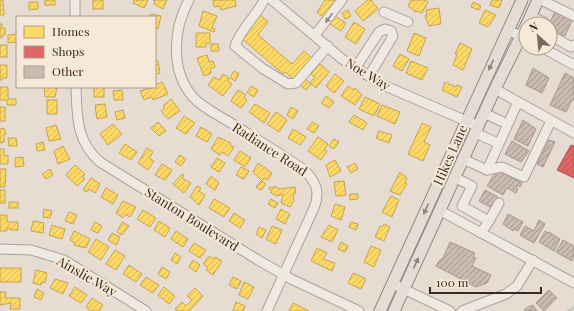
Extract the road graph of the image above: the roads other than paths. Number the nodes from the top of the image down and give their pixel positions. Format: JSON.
{"nodes":[{"id":1,"x":75,"y":0,"type":"edge"},
{"id":2,"x":189,"y":0,"type":"edge"},
{"id":3,"x":264,"y":0,"type":"edge"},
{"id":4,"x":272,"y":0,"type":"edge"},
{"id":5,"x":342,"y":0,"type":"edge"},
{"id":6,"x":522,"y":0,"type":"edge"},
{"id":7,"x":540,"y":0,"type":"edge"},
{"id":8,"x":384,"y":12,"type":"dead end"},
{"id":9,"x":75,"y":16,"type":"edge"},
{"id":10,"x":532,"y":16,"type":"edge"},
{"id":11,"x":574,"y":16,"type":"edge"},
{"id":12,"x":395,"y":17,"type":"junction"},
{"id":13,"x":408,"y":22,"type":"dead end"},
{"id":14,"x":518,"y":29,"type":"edge"},
{"id":15,"x":388,"y":30,"type":"junction"},
{"id":16,"x":508,"y":30,"type":"junction"},
{"id":17,"x":315,"y":35,"type":"junction"},
{"id":18,"x":558,"y":39,"type":"edge"},
{"id":19,"x":518,"y":44,"type":"edge"},
{"id":20,"x":570,"y":45,"type":"edge"},
{"id":21,"x":328,"y":46,"type":"junction"},
{"id":22,"x":560,"y":57,"type":"joint"},
{"id":23,"x":574,"y":65,"type":"edge"},
{"id":24,"x":356,"y":67,"type":"junction"},
{"id":25,"x":369,"y":76,"type":"junction"},
{"id":26,"x":76,"y":88,"type":"edge"},
{"id":27,"x":495,"y":90,"type":"junction"},
{"id":28,"x":518,"y":102,"type":"junction"},
{"id":29,"x":484,"y":113,"type":"junction"},
{"id":30,"x":465,"y":121,"type":"junction"},
{"id":31,"x":551,"y":121,"type":"junction"},
{"id":32,"x":507,"y":124,"type":"junction"},
{"id":33,"x":476,"y":129,"type":"junction"},
{"id":34,"x":573,"y":131,"type":"edge"},
{"id":35,"x":498,"y":143,"type":"junction"},
{"id":36,"x":463,"y":159,"type":"junction"},
{"id":37,"x":487,"y":170,"type":"junction"},
{"id":38,"x":454,"y":177,"type":"junction"},
{"id":39,"x":499,"y":203,"type":"dead end"},
{"id":40,"x":439,"y":210,"type":"junction"},
{"id":41,"x":489,"y":221,"type":"junction"},
{"id":42,"x":481,"y":233,"type":"junction"},
{"id":43,"x":0,"y":249,"type":"edge"},
{"id":44,"x":533,"y":260,"type":"junction"},
{"id":45,"x":283,"y":275,"type":"junction"},
{"id":46,"x":574,"y":283,"type":"edge"},
{"id":47,"x":392,"y":284,"type":"junction"},
{"id":48,"x":404,"y":289,"type":"junction"},
{"id":49,"x":146,"y":311,"type":"edge"},
{"id":50,"x":267,"y":311,"type":"edge"},
{"id":51,"x":359,"y":311,"type":"edge"},
{"id":52,"x":380,"y":311,"type":"edge"},
{"id":53,"x":394,"y":311,"type":"edge"},
{"id":54,"x":450,"y":311,"type":"edge"},
{"id":55,"x":462,"y":311,"type":"edge"}],
"edges":[{"from":1,"to":9,"type":"street"},
{"from":2,"to":45,"type":"street","name":"Radiance Road"},
{"from":3,"to":21,"type":"street"},
{"from":4,"to":17,"type":"street","name":"Noe Way"},
{"from":5,"to":17,"type":"street","one_way":true},
{"from":6,"to":16,"type":"main road","name":"Hikes Lane"},
{"from":7,"to":10,"type":"main road","name":"Hikes Lane"},
{"from":7,"to":11,"type":"street"},
{"from":8,"to":12,"type":"street"},
{"from":12,"to":13,"type":"street"},
{"from":12,"to":15,"type":"street"},
{"from":14,"to":16,"type":"street"},
{"from":15,"to":24,"type":"street"},
{"from":15,"to":25,"type":"street"},
{"from":16,"to":30,"type":"main road","name":"Hikes Lane","one_way":true},
{"from":17,"to":21,"type":"street","name":"Noe Way"},
{"from":18,"to":20,"type":"street"},
{"from":19,"to":27,"type":"main road","name":"Hikes Lane"},
{"from":20,"to":22,"type":"street"},
{"from":21,"to":24,"type":"street","name":"Noe Way"},
{"from":22,"to":23,"type":"street"},
{"from":24,"to":25,"type":"street","name":"Noe Way"},
{"from":25,"to":30,"type":"street","name":"Noe Way"},
{"from":26,"to":45,"type":"street","name":"Stanton Boulevard"},
{"from":27,"to":28,"type":"street"},
{"from":27,"to":29,"type":"main road","name":"Hikes Lane"},
{"from":28,"to":31,"type":"street"},
{"from":28,"to":32,"type":"street"},
{"from":29,"to":32,"type":"street"},
{"from":29,"to":33,"type":"main road","name":"Hikes Lane"},
{"from":30,"to":33,"type":"street","name":"Noe Way"},
{"from":30,"to":47,"type":"main road","name":"Hikes Lane","one_way":true},
{"from":31,"to":34,"type":"street"},
{"from":31,"to":37,"type":"street"},
{"from":32,"to":35,"type":"street"},
{"from":33,"to":35,"type":"street","name":"Noe Way"},
{"from":33,"to":36,"type":"main road","name":"Hikes Lane"},
{"from":35,"to":37,"type":"street"},
{"from":36,"to":37,"type":"street"},
{"from":36,"to":38,"type":"main road","name":"Hikes Lane"},
{"from":38,"to":40,"type":"main road","name":"Hikes Lane"},
{"from":38,"to":41,"type":"street"},
{"from":39,"to":41,"type":"street"},
{"from":40,"to":42,"type":"street"},
{"from":48,"to":40,"type":"main road","name":"Hikes Lane","one_way":true},
{"from":41,"to":42,"type":"street"},
{"from":42,"to":44,"type":"street"},
{"from":43,"to":49,"type":"street","name":"Ainslie Way"},
{"from":44,"to":46,"type":"street"},
{"from":44,"to":55,"type":"street"},
{"from":45,"to":50,"type":"street","name":"Radiance Road"},
{"from":45,"to":51,"type":"street","name":"Stanton Boulevard"},
{"from":47,"to":48,"type":"street"},
{"from":47,"to":52,"type":"main road","name":"Hikes Lane"},
{"from":48,"to":53,"type":"main road","name":"Hikes Lane"},
{"from":48,"to":54,"type":"street"}]}
